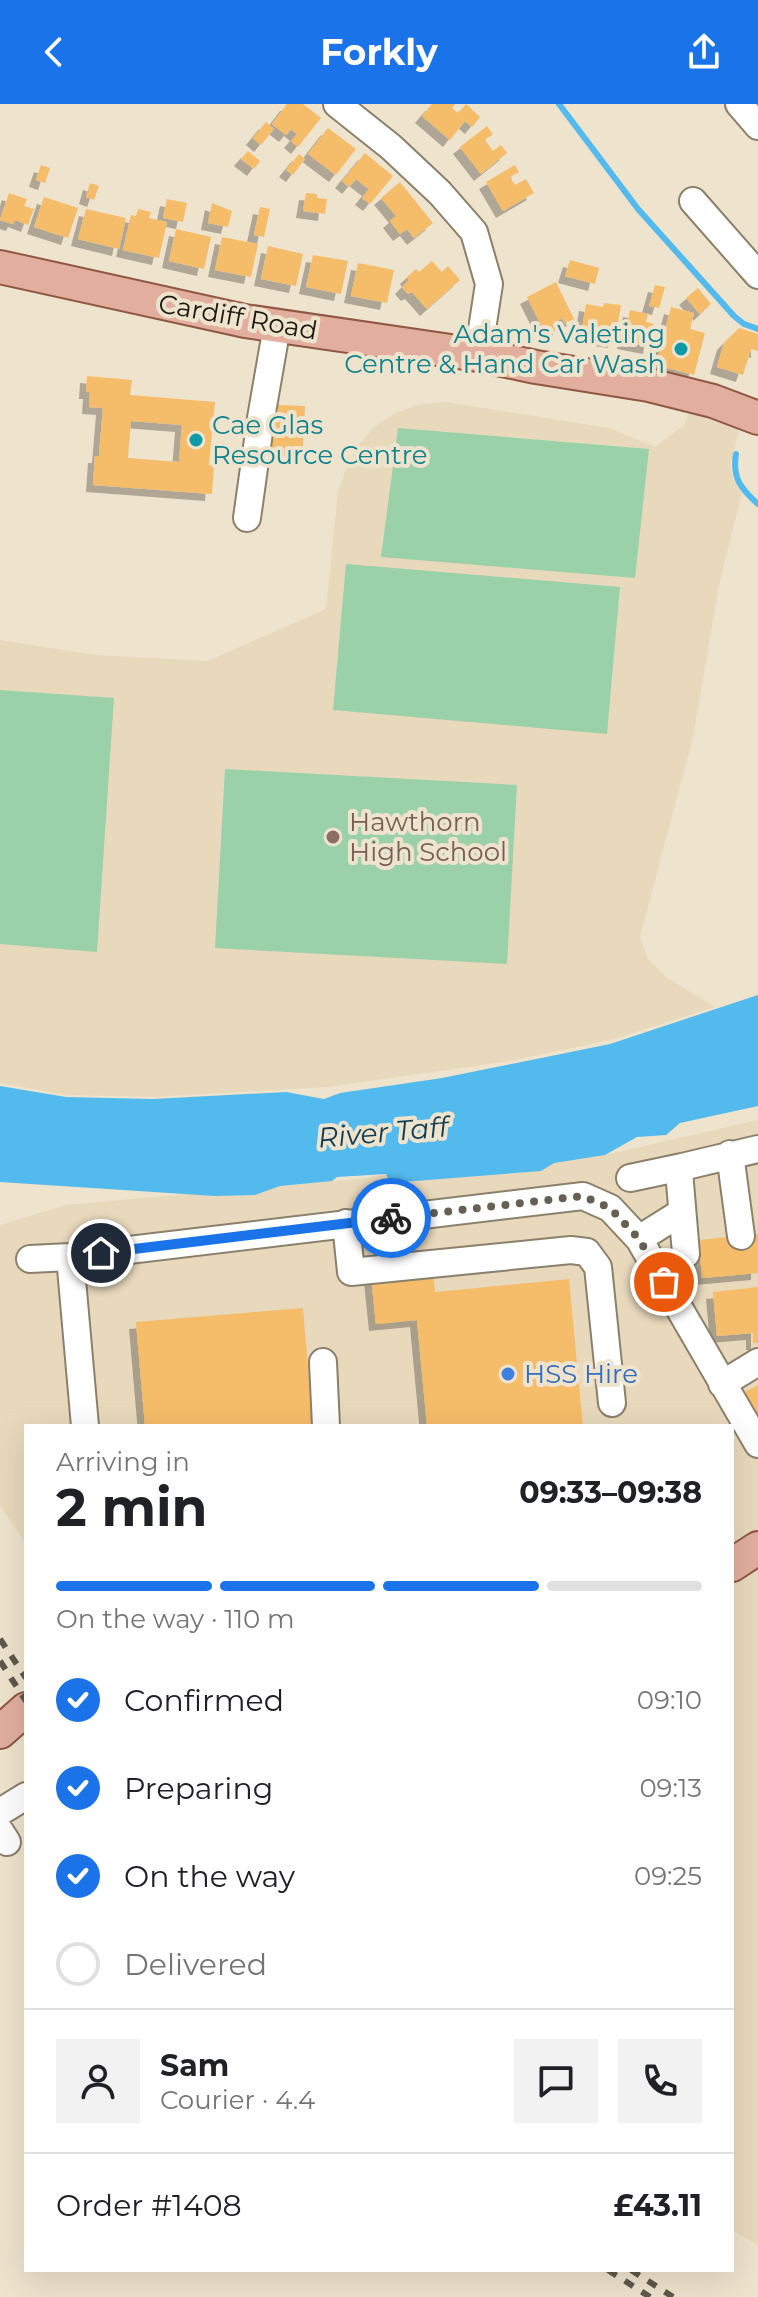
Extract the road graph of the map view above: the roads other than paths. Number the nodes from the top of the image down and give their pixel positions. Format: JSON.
{"nodes":[{"id":1,"x":337,"y":104,"type":"edge"},
{"id":2,"x":739,"y":104,"type":"edge"},
{"id":3,"x":758,"y":126,"type":"edge"},
{"id":4,"x":693,"y":201,"type":"dead end"},
{"id":5,"x":0,"y":267,"type":"edge"},
{"id":6,"x":758,"y":275,"type":"edge"},
{"id":7,"x":277,"y":326,"type":"junction"},
{"id":8,"x":478,"y":355,"type":"junction"},
{"id":9,"x":758,"y":418,"type":"edge"},
{"id":10,"x":247,"y":518,"type":"dead end"},
{"id":11,"x":758,"y":1149,"type":"edge"},
{"id":12,"x":730,"y":1154,"type":"junction"},
{"id":13,"x":682,"y":1167,"type":"junction"},
{"id":14,"x":630,"y":1178,"type":"dead end"},
{"id":15,"x":682,"y":1212,"type":"junction"},
{"id":16,"x":346,"y":1223,"type":"junction"},
{"id":17,"x":741,"y":1236,"type":"dead end"},
{"id":18,"x":639,"y":1239,"type":"junction"},
{"id":19,"x":686,"y":1254,"type":"dead end"},
{"id":20,"x":70,"y":1257,"type":"junction"},
{"id":21,"x":30,"y":1259,"type":"dead end"},
{"id":22,"x":323,"y":1362,"type":"dead end"},
{"id":23,"x":758,"y":1362,"type":"edge"},
{"id":24,"x":722,"y":1384,"type":"junction"},
{"id":25,"x":612,"y":1403,"type":"dead end"},
{"id":26,"x":85,"y":1424,"type":"edge"},
{"id":27,"x":326,"y":1424,"type":"edge"},
{"id":28,"x":756,"y":1438,"type":"edge"},
{"id":29,"x":758,"y":1548,"type":"edge"},
{"id":30,"x":734,"y":1564,"type":"edge"},
{"id":31,"x":24,"y":1711,"type":"edge"},
{"id":32,"x":0,"y":1732,"type":"edge"},
{"id":33,"x":24,"y":1797,"type":"edge"},
{"id":34,"x":0,"y":1812,"type":"edge"}],
"edges":[{"from":1,"to":8,"type":"street"},
{"from":2,"to":3,"type":"street"},
{"from":4,"to":6,"type":"street"},
{"from":5,"to":7,"type":"main road","name":"Cardiff Road"},
{"from":7,"to":8,"type":"main road","name":"Cardiff Road"},
{"from":7,"to":10,"type":"street"},
{"from":8,"to":9,"type":"main road","name":"Cardiff Road"},
{"from":11,"to":12,"type":"street"},
{"from":12,"to":13,"type":"street"},
{"from":12,"to":17,"type":"street"},
{"from":13,"to":14,"type":"street"},
{"from":13,"to":15,"type":"street"},
{"from":15,"to":18,"type":"street"},
{"from":15,"to":19,"type":"street"},
{"from":16,"to":18,"type":"street"},
{"from":16,"to":20,"type":"street"},
{"from":16,"to":25,"type":"street"},
{"from":18,"to":24,"type":"street"},
{"from":20,"to":21,"type":"street"},
{"from":20,"to":26,"type":"street"},
{"from":22,"to":27,"type":"street"},
{"from":23,"to":24,"type":"street"},
{"from":24,"to":28,"type":"street"},
{"from":29,"to":30,"type":"main road"},
{"from":31,"to":32,"type":"main road"},
{"from":33,"to":34,"type":"street"}]}
